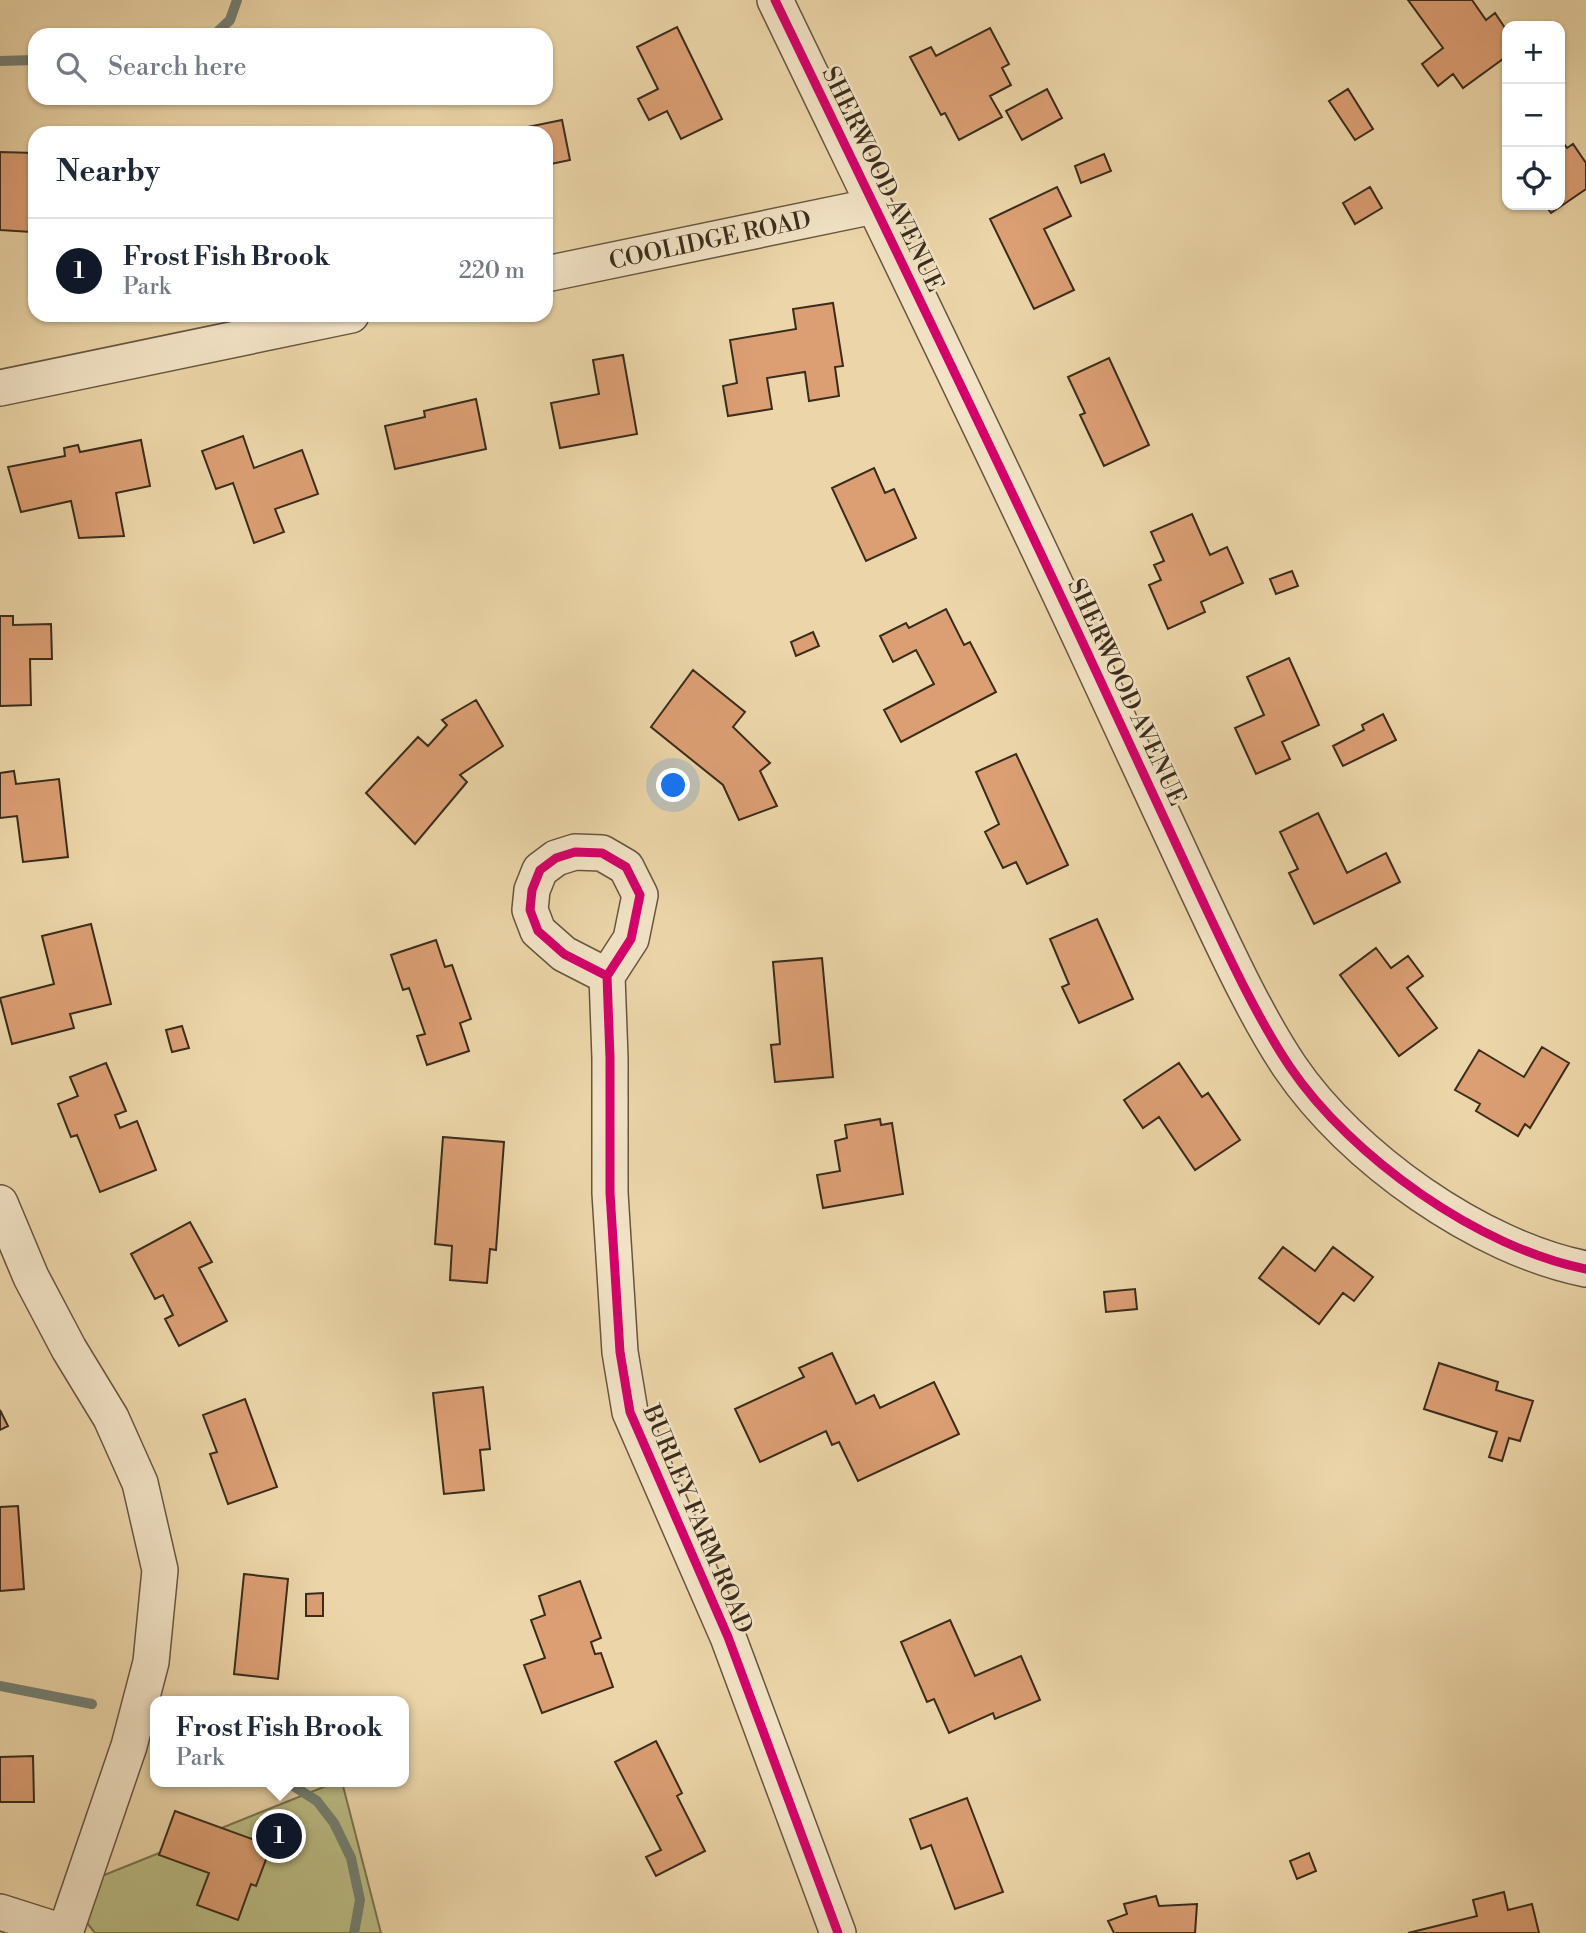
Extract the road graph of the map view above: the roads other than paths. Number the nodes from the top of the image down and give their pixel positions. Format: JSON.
{"nodes":[{"id":1,"x":775,"y":0,"type":"edge"},
{"id":2,"x":874,"y":206,"type":"junction"},
{"id":3,"x":553,"y":273,"type":"edge"},
{"id":4,"x":317,"y":322,"type":"edge"},
{"id":5,"x":0,"y":388,"type":"edge"},
{"id":6,"x":607,"y":976,"type":"dead end"},
{"id":7,"x":0,"y":1203,"type":"edge"},
{"id":8,"x":1586,"y":1269,"type":"edge"},
{"id":9,"x":0,"y":1912,"type":"edge"},
{"id":10,"x":65,"y":1933,"type":"edge"},
{"id":11,"x":838,"y":1933,"type":"edge"}],
"edges":[{"from":1,"to":2,"type":"street","name":"SHERWOOD AVENUE"},
{"from":2,"to":3,"type":"street","name":"COOLIDGE ROAD"},
{"from":2,"to":8,"type":"street","name":"SHERWOOD AVENUE"},
{"from":4,"to":5,"type":"street"},
{"from":6,"to":11,"type":"street","name":"BURLEY FARM ROAD"},
{"from":7,"to":10,"type":"street"},
{"from":9,"to":10,"type":"street"}]}
